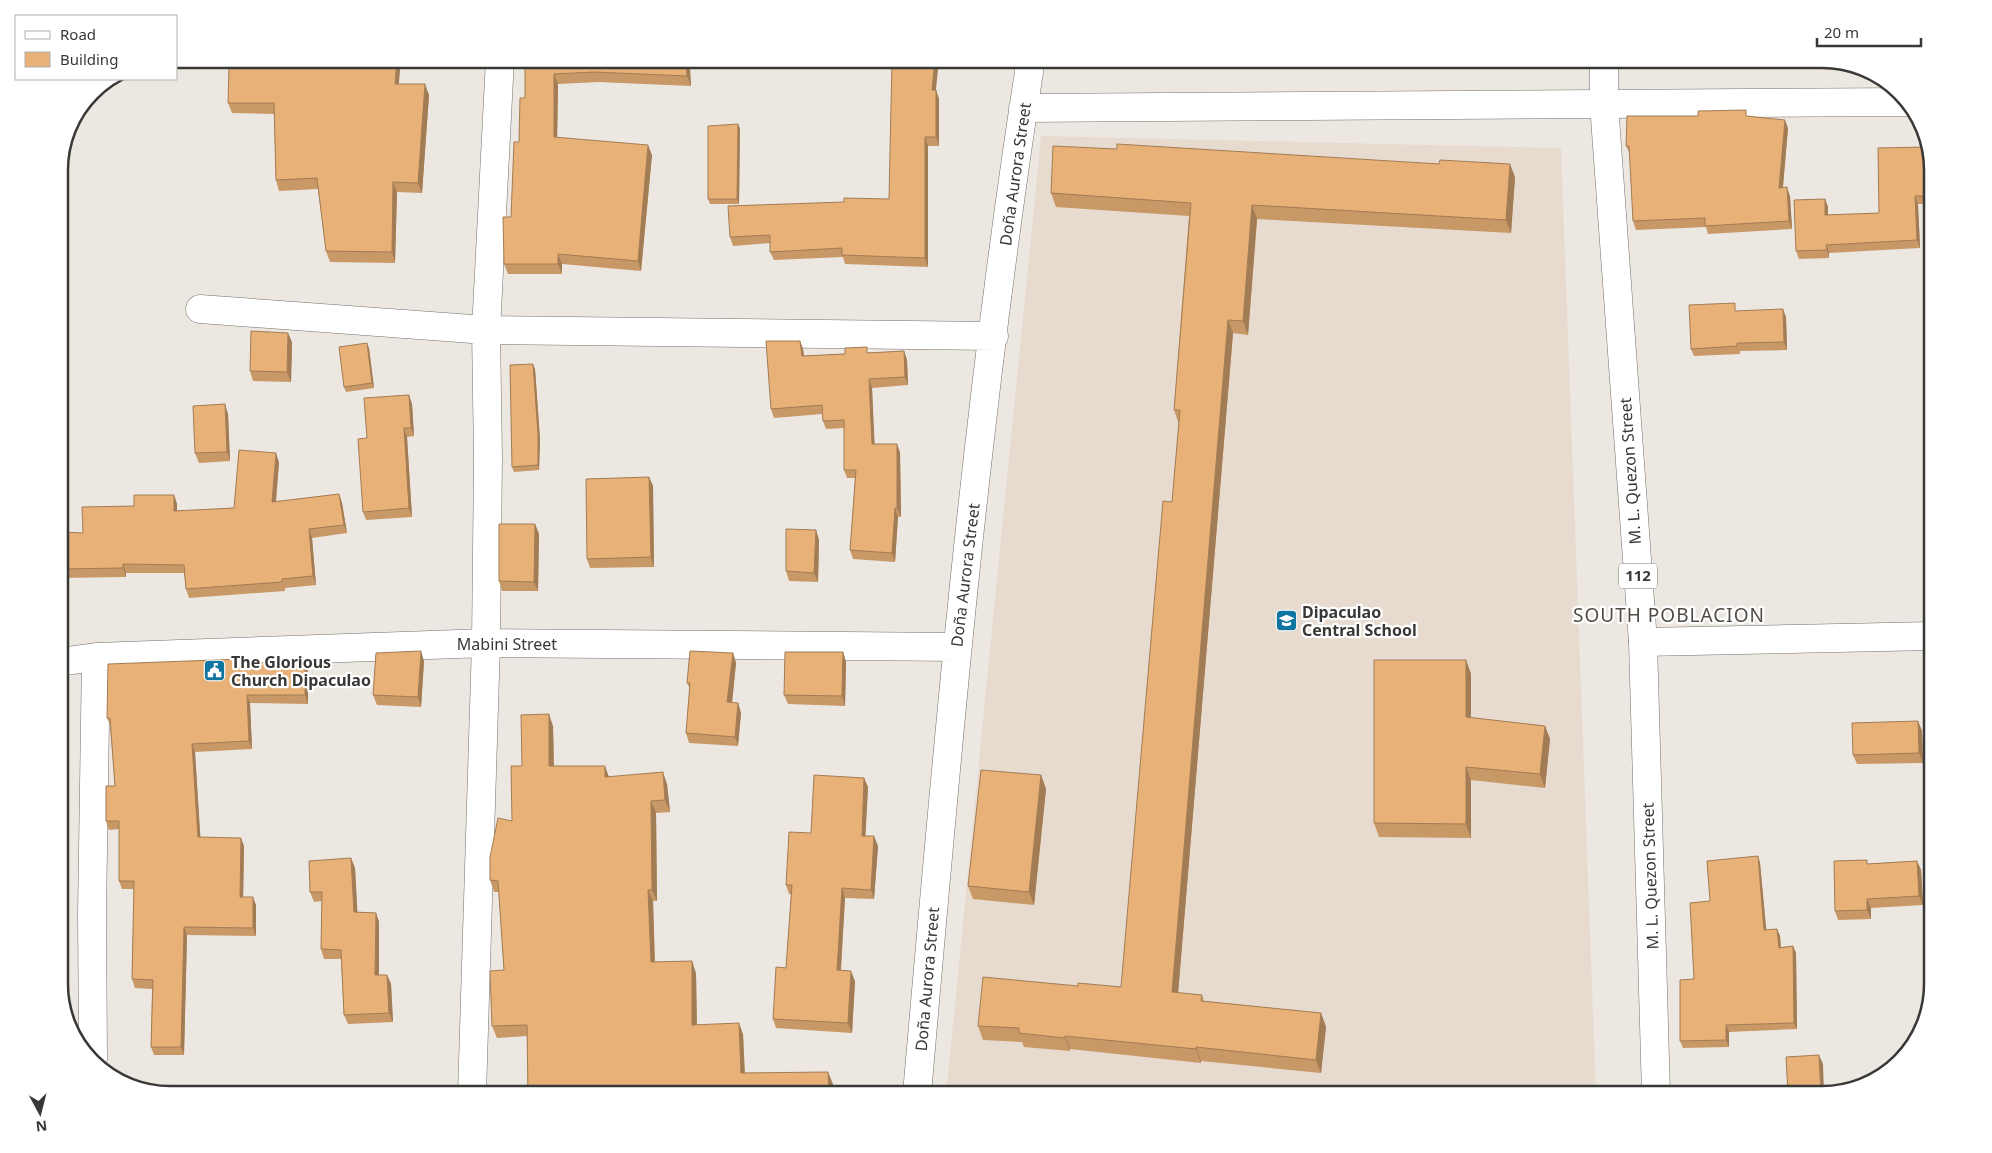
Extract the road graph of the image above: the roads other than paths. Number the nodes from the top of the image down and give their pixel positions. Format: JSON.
{"nodes":[{"id":1,"x":500,"y":68,"type":"edge"},
{"id":2,"x":1030,"y":68,"type":"edge"},
{"id":3,"x":1604,"y":68,"type":"edge"},
{"id":4,"x":1899,"y":102,"type":"edge"},
{"id":5,"x":1604,"y":104,"type":"junction"},
{"id":6,"x":1023,"y":108,"type":"junction"},
{"id":7,"x":200,"y":309,"type":"dead end"},
{"id":8,"x":486,"y":330,"type":"junction"},
{"id":9,"x":994,"y":336,"type":"junction"},
{"id":10,"x":1924,"y":636,"type":"edge"},
{"id":11,"x":1643,"y":642,"type":"junction"},
{"id":12,"x":486,"y":643,"type":"junction"},
{"id":13,"x":956,"y":647,"type":"junction"},
{"id":14,"x":96,"y":657,"type":"junction"},
{"id":15,"x":68,"y":661,"type":"edge"},
{"id":16,"x":93,"y":1051,"type":"edge"},
{"id":17,"x":472,"y":1086,"type":"edge"},
{"id":18,"x":918,"y":1086,"type":"edge"},
{"id":19,"x":1656,"y":1086,"type":"edge"}],
"edges":[{"from":1,"to":8,"type":"street"},
{"from":2,"to":6,"type":"street","name":"Doña Aurora Street"},
{"from":3,"to":5,"type":"street","name":"M. L. Quezon Street","number":"112"},
{"from":4,"to":5,"type":"street"},
{"from":5,"to":6,"type":"street"},
{"from":5,"to":11,"type":"street","name":"M. L. Quezon Street","number":"112"},
{"from":6,"to":9,"type":"street","name":"Doña Aurora Street"},
{"from":7,"to":8,"type":"street"},
{"from":8,"to":9,"type":"street"},
{"from":8,"to":12,"type":"street"},
{"from":9,"to":13,"type":"street","name":"Doña Aurora Street"},
{"from":10,"to":11,"type":"street"},
{"from":11,"to":19,"type":"street","name":"M. L. Quezon Street","number":"112"},
{"from":12,"to":13,"type":"street","name":"Mabini Street"},
{"from":12,"to":14,"type":"street","name":"Mabini Street"},
{"from":12,"to":17,"type":"street"},
{"from":13,"to":18,"type":"street","name":"Doña Aurora Street"},
{"from":14,"to":15,"type":"street","name":"Mabini Street"},
{"from":14,"to":16,"type":"street"}]}
